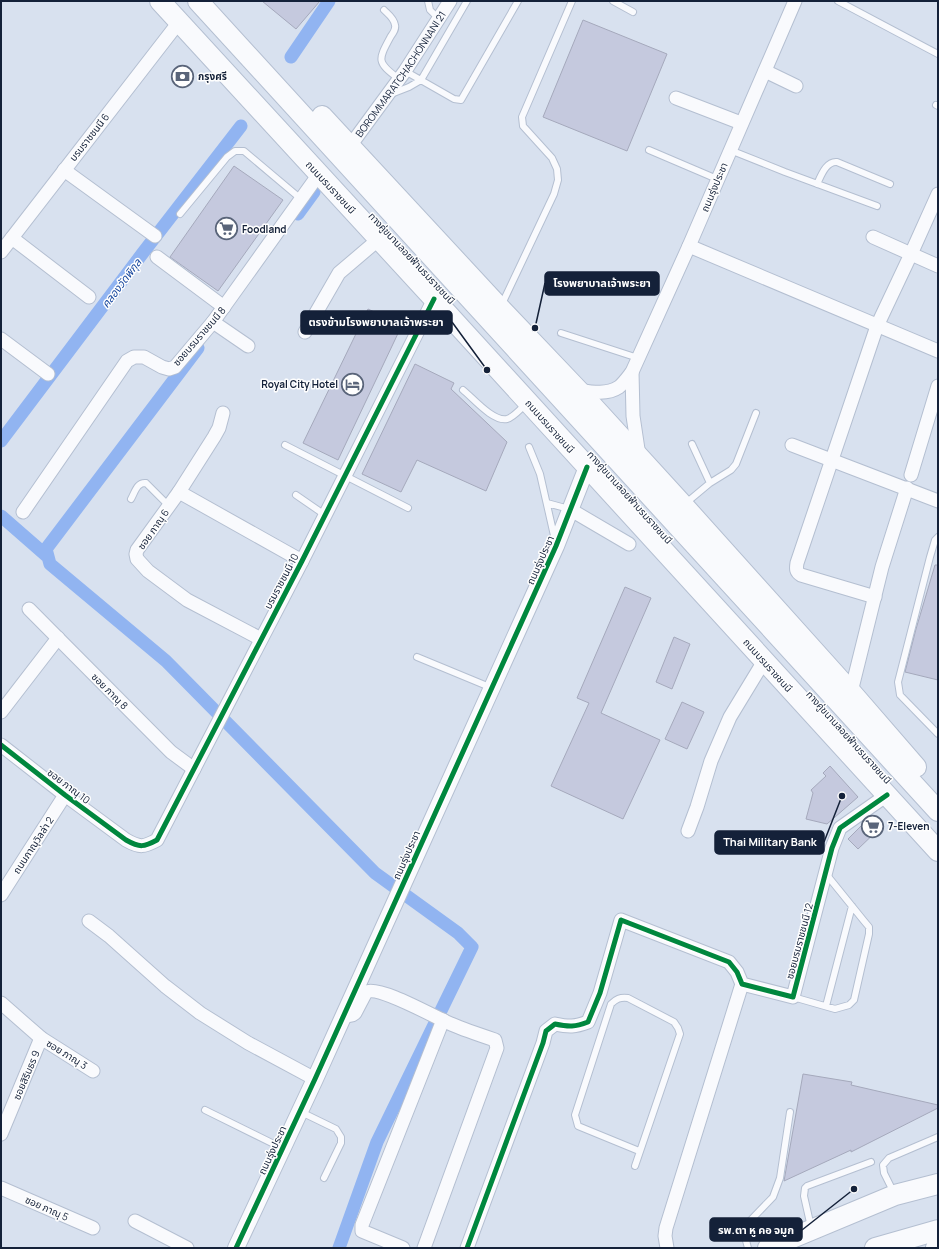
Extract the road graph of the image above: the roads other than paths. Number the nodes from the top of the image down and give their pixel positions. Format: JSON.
{"nodes":[{"id":1,"x":160,"y":1,"type":"edge"},
{"id":2,"x":176,"y":1,"type":"edge"},
{"id":3,"x":198,"y":1,"type":"edge"},
{"id":4,"x":216,"y":1,"type":"edge"},
{"id":5,"x":428,"y":1,"type":"edge"},
{"id":6,"x":450,"y":1,"type":"edge"},
{"id":7,"x":467,"y":1,"type":"edge"},
{"id":8,"x":518,"y":1,"type":"edge"},
{"id":9,"x":572,"y":1,"type":"edge"},
{"id":10,"x":614,"y":1,"type":"edge"},
{"id":11,"x":795,"y":1,"type":"edge"},
{"id":12,"x":838,"y":1,"type":"edge"},
{"id":13,"x":384,"y":10,"type":"dead end"},
{"id":14,"x":633,"y":12,"type":"dead end"},
{"id":15,"x":439,"y":19,"type":"junction"},
{"id":16,"x":179,"y":22,"type":"junction"},
{"id":17,"x":938,"y":54,"type":"edge"},
{"id":18,"x":764,"y":71,"type":"junction"},
{"id":19,"x":402,"y":75,"type":"junction"},
{"id":20,"x":421,"y":80,"type":"junction"},
{"id":21,"x":796,"y":86,"type":"dead end"},
{"id":22,"x":387,"y":95,"type":"junction"},
{"id":23,"x":676,"y":98,"type":"dead end"},
{"id":24,"x":741,"y":124,"type":"junction"},
{"id":25,"x":350,"y":146,"type":"junction"},
{"id":26,"x":648,"y":150,"type":"dead end"},
{"id":27,"x":730,"y":150,"type":"junction"},
{"id":28,"x":64,"y":170,"type":"junction"},
{"id":29,"x":319,"y":174,"type":"junction"},
{"id":30,"x":717,"y":179,"type":"junction"},
{"id":31,"x":817,"y":184,"type":"junction"},
{"id":32,"x":890,"y":184,"type":"dead end"},
{"id":33,"x":938,"y":194,"type":"edge"},
{"id":34,"x":301,"y":199,"type":"junction"},
{"id":35,"x":877,"y":206,"type":"dead end"},
{"id":36,"x":180,"y":214,"type":"dead end"},
{"id":37,"x":155,"y":236,"type":"dead end"},
{"id":38,"x":873,"y":237,"type":"dead end"},
{"id":39,"x":12,"y":238,"type":"junction"},
{"id":40,"x":379,"y":239,"type":"junction"},
{"id":41,"x":689,"y":246,"type":"junction"},
{"id":42,"x":1,"y":252,"type":"edge"},
{"id":43,"x":911,"y":254,"type":"junction"},
{"id":44,"x":157,"y":257,"type":"dead end"},
{"id":45,"x":938,"y":266,"type":"edge"},
{"id":46,"x":89,"y":297,"type":"dead end"},
{"id":47,"x":434,"y":299,"type":"junction"},
{"id":48,"x":224,"y":307,"type":"junction"},
{"id":49,"x":500,"y":308,"type":"junction"},
{"id":50,"x":214,"y":322,"type":"junction"},
{"id":51,"x":877,"y":326,"type":"junction"},
{"id":52,"x":305,"y":332,"type":"dead end"},
{"id":53,"x":561,"y":333,"type":"dead end"},
{"id":54,"x":1,"y":339,"type":"edge"},
{"id":55,"x":248,"y":346,"type":"dead end"},
{"id":56,"x":938,"y":351,"type":"edge"},
{"id":57,"x":638,"y":358,"type":"junction"},
{"id":58,"x":632,"y":372,"type":"junction"},
{"id":59,"x":48,"y":374,"type":"dead end"},
{"id":60,"x":938,"y":386,"type":"edge"},
{"id":61,"x":463,"y":390,"type":"dead end"},
{"id":62,"x":578,"y":390,"type":"junction"},
{"id":63,"x":528,"y":402,"type":"junction"},
{"id":64,"x":223,"y":413,"type":"dead end"},
{"id":65,"x":756,"y":414,"type":"dead end"},
{"id":66,"x":692,"y":444,"type":"dead end"},
{"id":67,"x":792,"y":445,"type":"dead end"},
{"id":68,"x":285,"y":446,"type":"dead end"},
{"id":69,"x":529,"y":447,"type":"dead end"},
{"id":70,"x":640,"y":458,"type":"junction"},
{"id":71,"x":831,"y":460,"type":"junction"},
{"id":72,"x":587,"y":467,"type":"junction"},
{"id":73,"x":911,"y":475,"type":"dead end"},
{"id":74,"x":345,"y":476,"type":"junction"},
{"id":75,"x":710,"y":483,"type":"junction"},
{"id":76,"x":907,"y":488,"type":"junction"},
{"id":77,"x":179,"y":492,"type":"junction"},
{"id":78,"x":296,"y":495,"type":"dead end"},
{"id":79,"x":131,"y":499,"type":"dead end"},
{"id":80,"x":938,"y":501,"type":"edge"},
{"id":81,"x":547,"y":503,"type":"junction"},
{"id":82,"x":683,"y":505,"type":"junction"},
{"id":83,"x":169,"y":506,"type":"junction"},
{"id":84,"x":408,"y":508,"type":"dead end"},
{"id":85,"x":571,"y":510,"type":"junction"},
{"id":86,"x":23,"y":512,"type":"dead end"},
{"id":87,"x":325,"y":515,"type":"junction"},
{"id":88,"x":938,"y":537,"type":"edge"},
{"id":89,"x":629,"y":544,"type":"dead end"},
{"id":90,"x":556,"y":546,"type":"junction"},
{"id":91,"x":302,"y":561,"type":"junction"},
{"id":92,"x":875,"y":597,"type":"junction"},
{"id":93,"x":29,"y":609,"type":"dead end"},
{"id":94,"x":58,"y":638,"type":"junction"},
{"id":95,"x":261,"y":639,"type":"junction"},
{"id":96,"x":416,"y":657,"type":"dead end"},
{"id":97,"x":764,"y":661,"type":"junction"},
{"id":98,"x":492,"y":688,"type":"junction"},
{"id":99,"x":851,"y":692,"type":"junction"},
{"id":100,"x":1,"y":712,"type":"edge"},
{"id":101,"x":938,"y":734,"type":"edge"},
{"id":102,"x":1,"y":745,"type":"edge"},
{"id":103,"x":194,"y":769,"type":"junction"},
{"id":104,"x":938,"y":793,"type":"edge"},
{"id":105,"x":65,"y":795,"type":"junction"},
{"id":106,"x":887,"y":795,"type":"junction"},
{"id":107,"x":938,"y":812,"type":"edge"},
{"id":108,"x":688,"y":831,"type":"dead end"},
{"id":109,"x":126,"y":840,"type":"joint"},
{"id":110,"x":935,"y":843,"type":"edge"},
{"id":111,"x":826,"y":874,"type":"junction"},
{"id":112,"x":1,"y":895,"type":"edge"},
{"id":113,"x":852,"y":906,"type":"junction"},
{"id":114,"x":89,"y":921,"type":"dead end"},
{"id":115,"x":742,"y":984,"type":"junction"},
{"id":116,"x":793,"y":997,"type":"junction"},
{"id":117,"x":1,"y":1003,"type":"edge"},
{"id":118,"x":826,"y":1006,"type":"junction"},
{"id":119,"x":342,"y":1017,"type":"junction"},
{"id":120,"x":443,"y":1020,"type":"junction"},
{"id":121,"x":41,"y":1038,"type":"junction"},
{"id":122,"x":93,"y":1071,"type":"dead end"},
{"id":123,"x":315,"y":1079,"type":"junction"},
{"id":124,"x":206,"y":1110,"type":"dead end"},
{"id":125,"x":299,"y":1111,"type":"junction"},
{"id":126,"x":790,"y":1112,"type":"dead end"},
{"id":127,"x":1,"y":1134,"type":"edge"},
{"id":128,"x":938,"y":1137,"type":"edge"},
{"id":129,"x":282,"y":1148,"type":"junction"},
{"id":130,"x":639,"y":1151,"type":"junction"},
{"id":131,"x":871,"y":1162,"type":"dead end"},
{"id":132,"x":635,"y":1166,"type":"dead end"},
{"id":133,"x":938,"y":1174,"type":"edge"},
{"id":134,"x":324,"y":1178,"type":"dead end"},
{"id":135,"x":938,"y":1184,"type":"edge"},
{"id":136,"x":1,"y":1188,"type":"edge"},
{"id":137,"x":894,"y":1195,"type":"junction"},
{"id":138,"x":135,"y":1221,"type":"dead end"},
{"id":139,"x":93,"y":1228,"type":"dead end"},
{"id":140,"x":812,"y":1230,"type":"junction"},
{"id":141,"x":938,"y":1230,"type":"edge"},
{"id":142,"x":187,"y":1248,"type":"edge"},
{"id":143,"x":236,"y":1248,"type":"edge"},
{"id":144,"x":403,"y":1248,"type":"edge"},
{"id":145,"x":424,"y":1248,"type":"edge"},
{"id":146,"x":466,"y":1248,"type":"edge"},
{"id":147,"x":668,"y":1248,"type":"edge"},
{"id":148,"x":748,"y":1248,"type":"edge"},
{"id":149,"x":768,"y":1248,"type":"edge"},
{"id":150,"x":875,"y":1248,"type":"edge"}],
"edges":[{"from":1,"to":16,"type":"main road","name":"ถนนบรมราชชนนี"},
{"from":2,"to":110,"type":"main road","name":"ทางคู่ขนานลอยฟ้าบรมราชชนนี"},
{"from":3,"to":107,"type":"main road","name":"ทางคู่ขนานลอยฟ้าบรมราชชนนี"},
{"from":4,"to":25,"type":"main road"},
{"from":5,"to":15,"type":"lane"},
{"from":6,"to":15,"type":"street","name":"BOROMMARATCHACHONNANI 21"},
{"from":7,"to":20,"type":"lane"},
{"from":8,"to":20,"type":"lane"},
{"from":9,"to":49,"type":"lane"},
{"from":10,"to":14,"type":"lane"},
{"from":11,"to":18,"type":"street","name":"ถนนรุ่งประชา"},
{"from":12,"to":17,"type":"lane"},
{"from":13,"to":19,"type":"lane"},
{"from":15,"to":19,"type":"street","name":"BOROMMARATCHACHONNANI 21"},
{"from":16,"to":28,"type":"street","name":"บรมราชชนนี 6"},
{"from":16,"to":29,"type":"main road","name":"ถนนบรมราชชนนี"},
{"from":18,"to":21,"type":"street"},
{"from":18,"to":24,"type":"street","name":"ถนนรุ่งประชา"},
{"from":19,"to":20,"type":"lane"},
{"from":19,"to":22,"type":"street","name":"BOROMMARATCHACHONNANI 21"},
{"from":20,"to":22,"type":"lane"},
{"from":22,"to":25,"type":"street","name":"BOROMMARATCHACHONNANI 21"},
{"from":23,"to":24,"type":"street"},
{"from":24,"to":27,"type":"street","name":"ถนนรุ่งประชา"},
{"from":25,"to":49,"type":"main road"},
{"from":26,"to":30,"type":"lane"},
{"from":27,"to":30,"type":"street","name":"ถนนรุ่งประชา"},
{"from":27,"to":31,"type":"lane"},
{"from":28,"to":37,"type":"street"},
{"from":28,"to":39,"type":"street","name":"บรมราชชนนี 6"},
{"from":29,"to":34,"type":"street","name":"ซอยบรมราชชนนี 8"},
{"from":29,"to":40,"type":"main road","name":"ถนนบรมราชชนนี"},
{"from":30,"to":41,"type":"street","name":"ถนนรุ่งประชา"},
{"from":31,"to":32,"type":"lane"},
{"from":31,"to":35,"type":"lane"},
{"from":33,"to":43,"type":"street"},
{"from":34,"to":36,"type":"lane"},
{"from":34,"to":48,"type":"street","name":"ซอยบรมราชชนนี 8"},
{"from":38,"to":43,"type":"street"},
{"from":39,"to":42,"type":"street","name":"บรมราชชนนี 6"},
{"from":39,"to":46,"type":"street"},
{"from":40,"to":47,"type":"main road","name":"ถนนบรมราชชนนี"},
{"from":40,"to":52,"type":"street"},
{"from":41,"to":51,"type":"street"},
{"from":41,"to":57,"type":"street","name":"ถนนรุ่งประชา"},
{"from":43,"to":45,"type":"street"},
{"from":43,"to":51,"type":"street"},
{"from":44,"to":48,"type":"street"},
{"from":47,"to":63,"type":"main road","name":"ถนนบรมราชชนนี"},
{"from":47,"to":74,"type":"street","name":"บรมราชชนนี 10"},
{"from":48,"to":50,"type":"street","name":"ซอยบรมราชชนนี 8"},
{"from":49,"to":62,"type":"main road"},
{"from":50,"to":55,"type":"street"},
{"from":50,"to":86,"type":"street","name":"ซอยบรมราชชนนี 8"},
{"from":51,"to":56,"type":"street"},
{"from":51,"to":71,"type":"street"},
{"from":53,"to":57,"type":"lane"},
{"from":54,"to":59,"type":"street"},
{"from":57,"to":58,"type":"street","name":"ถนนรุ่งประชา"},
{"from":58,"to":62,"type":"street","name":"ถนนรุ่งประชา"},
{"from":58,"to":70,"type":"street","name":"ถนนรุ่งประชา"},
{"from":60,"to":73,"type":"street"},
{"from":61,"to":63,"type":"lane"},
{"from":62,"to":70,"type":"main road"},
{"from":63,"to":72,"type":"main road","name":"ถนนบรมราชชนนี"},
{"from":64,"to":77,"type":"street","name":"ซอย ภาณุ 6"},
{"from":65,"to":75,"type":"lane"},
{"from":66,"to":75,"type":"lane"},
{"from":67,"to":71,"type":"street"},
{"from":68,"to":74,"type":"lane"},
{"from":69,"to":81,"type":"lane"},
{"from":70,"to":82,"type":"main road"},
{"from":71,"to":76,"type":"street"},
{"from":71,"to":92,"type":"street"},
{"from":72,"to":85,"type":"street","name":"ถนนรุ่งประชา"},
{"from":72,"to":97,"type":"main road","name":"ถนนบรมราชชนนี"},
{"from":74,"to":84,"type":"lane"},
{"from":74,"to":87,"type":"street","name":"บรมราชชนนี 10"},
{"from":75,"to":82,"type":"lane"},
{"from":76,"to":80,"type":"street"},
{"from":76,"to":92,"type":"street"},
{"from":77,"to":83,"type":"street","name":"ซอย ภาณุ 6"},
{"from":77,"to":91,"type":"street"},
{"from":78,"to":87,"type":"lane"},
{"from":79,"to":83,"type":"lane"},
{"from":81,"to":85,"type":"lane"},
{"from":81,"to":90,"type":"lane"},
{"from":82,"to":99,"type":"main road"},
{"from":83,"to":95,"type":"street","name":"ซอย ภาณุ 6"},
{"from":85,"to":89,"type":"street"},
{"from":85,"to":90,"type":"street","name":"ถนนรุ่งประชา"},
{"from":87,"to":91,"type":"street","name":"บรมราชชนนี 10"},
{"from":88,"to":101,"type":"lane"},
{"from":90,"to":98,"type":"street","name":"ถนนรุ่งประชา"},
{"from":91,"to":95,"type":"street","name":"บรมราชชนนี 10"},
{"from":92,"to":99,"type":"street"},
{"from":93,"to":94,"type":"street","name":"ซอย ภาณุ 8"},
{"from":94,"to":100,"type":"street"},
{"from":94,"to":103,"type":"street","name":"ซอย ภาณุ 8"},
{"from":95,"to":103,"type":"street","name":"บรมราชชนนี 10"},
{"from":96,"to":98,"type":"lane"},
{"from":97,"to":106,"type":"main road","name":"ถนนบรมราชชนนี"},
{"from":97,"to":108,"type":"street"},
{"from":98,"to":119,"type":"street","name":"ถนนรุ่งประชา"},
{"from":99,"to":104,"type":"main road"},
{"from":102,"to":105,"type":"street","name":"ซอย ภาณุ 10"},
{"from":103,"to":109,"type":"street","name":"บรมราชชนนี 10"},
{"from":105,"to":109,"type":"street","name":"ซอย ภาณุ 10"},
{"from":105,"to":112,"type":"street","name":"ถนนภาณุวิลล่า 2"},
{"from":106,"to":110,"type":"main road","name":"ถนนบรมราชชนนี"},
{"from":106,"to":111,"type":"street","name":"ซอยบรมราชชนนี 12"},
{"from":111,"to":113,"type":"lane"},
{"from":111,"to":116,"type":"street","name":"ซอยบรมราชชนนี 12"},
{"from":113,"to":118,"type":"lane"},
{"from":113,"to":118,"type":"lane"},
{"from":114,"to":123,"type":"street"},
{"from":115,"to":116,"type":"street"},
{"from":115,"to":146,"type":"street"},
{"from":115,"to":147,"type":"street"},
{"from":116,"to":118,"type":"lane"},
{"from":117,"to":121,"type":"street","name":"ซอย ภาณุ 3"},
{"from":119,"to":120,"type":"street"},
{"from":119,"to":123,"type":"street","name":"ถนนรุ่งประชา"},
{"from":120,"to":144,"type":"street"},
{"from":120,"to":145,"type":"street"},
{"from":121,"to":122,"type":"street","name":"ซอย ภาณุ 3"},
{"from":121,"to":127,"type":"street","name":"ซอยสิรินธร 9"},
{"from":123,"to":125,"type":"street","name":"ถนนรุ่งประชา"},
{"from":124,"to":129,"type":"lane"},
{"from":125,"to":129,"type":"street","name":"ถนนรุ่งประชา"},
{"from":125,"to":134,"type":"lane"},
{"from":126,"to":148,"type":"lane"},
{"from":128,"to":137,"type":"lane"},
{"from":129,"to":143,"type":"street","name":"ถนนรุ่งประชา"},
{"from":130,"to":130,"type":"lane"},
{"from":130,"to":132,"type":"lane"},
{"from":131,"to":140,"type":"lane"},
{"from":133,"to":137,"type":"main road"},
{"from":135,"to":137,"type":"main road"},
{"from":136,"to":139,"type":"street","name":"ซอย ภาณุ 5"},
{"from":137,"to":140,"type":"main road"},
{"from":138,"to":142,"type":"street"},
{"from":140,"to":149,"type":"main road"},
{"from":141,"to":150,"type":"main road"}]}
